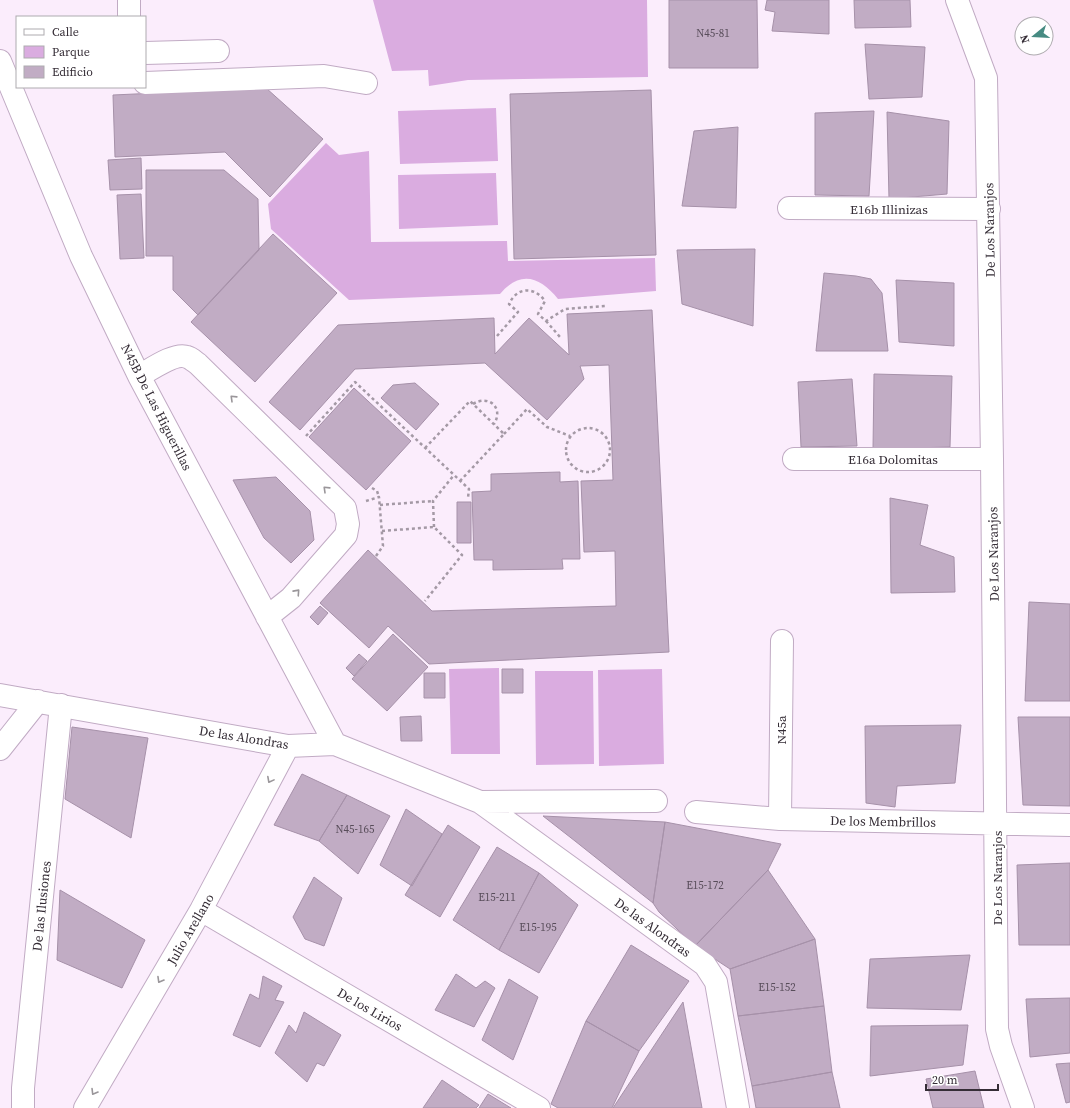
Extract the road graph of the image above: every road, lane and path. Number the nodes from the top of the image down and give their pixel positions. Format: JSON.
{"nodes":[{"id":1,"x":129,"y":0,"type":"edge"},
{"id":2,"x":957,"y":0,"type":"edge"},
{"id":3,"x":129,"y":16,"type":"edge"},
{"id":4,"x":218,"y":51,"type":"dead end"},
{"id":5,"x":146,"y":53,"type":"edge"},
{"id":6,"x":16,"y":58,"type":"edge"},
{"id":7,"x":0,"y":60,"type":"edge"},
{"id":8,"x":366,"y":82,"type":"dead end"},
{"id":9,"x":16,"y":83,"type":"edge"},
{"id":10,"x":146,"y":83,"type":"edge"},
{"id":11,"x":19,"y":88,"type":"edge"},
{"id":12,"x":789,"y":208,"type":"dead end"},
{"id":13,"x":989,"y":209,"type":"junction"},
{"id":14,"x":605,"y":306,"type":"dead end"},
{"id":15,"x":546,"y":321,"type":"junction"},
{"id":16,"x":497,"y":336,"type":"dead end"},
{"id":17,"x":560,"y":337,"type":"dead end"},
{"id":18,"x":139,"y":376,"type":"junction"},
{"id":19,"x":473,"y":404,"type":"junction"},
{"id":20,"x":494,"y":424,"type":"junction"},
{"id":21,"x":504,"y":434,"type":"junction"},
{"id":22,"x":570,"y":436,"type":"junction"},
{"id":23,"x":425,"y":448,"type":"junction"},
{"id":24,"x":290,"y":453,"type":"junction"},
{"id":25,"x":794,"y":459,"type":"dead end"},
{"id":26,"x":992,"y":459,"type":"junction"},
{"id":27,"x":454,"y":475,"type":"junction"},
{"id":28,"x":460,"y":481,"type":"dead end"},
{"id":29,"x":372,"y":488,"type":"dead end"},
{"id":30,"x":379,"y":497,"type":"dead end"},
{"id":31,"x":468,"y":498,"type":"dead end"},
{"id":32,"x":433,"y":501,"type":"junction"},
{"id":33,"x":380,"y":505,"type":"dead end"},
{"id":34,"x":434,"y":527,"type":"junction"},
{"id":35,"x":382,"y":531,"type":"dead end"},
{"id":36,"x":425,"y":601,"type":"dead end"},
{"id":37,"x":267,"y":617,"type":"junction"},
{"id":38,"x":782,"y":641,"type":"dead end"},
{"id":39,"x":0,"y":695,"type":"edge"},
{"id":40,"x":38,"y":701,"type":"junction"},
{"id":41,"x":61,"y":705,"type":"junction"},
{"id":42,"x":335,"y":744,"type":"junction"},
{"id":43,"x":288,"y":746,"type":"junction"},
{"id":44,"x":0,"y":749,"type":"edge"},
{"id":45,"x":656,"y":800,"type":"dead end"},
{"id":46,"x":480,"y":802,"type":"junction"},
{"id":47,"x":696,"y":812,"type":"dead end"},
{"id":48,"x":780,"y":819,"type":"junction"},
{"id":49,"x":996,"y":823,"type":"junction"},
{"id":50,"x":1070,"y":825,"type":"edge"},
{"id":51,"x":201,"y":910,"type":"junction"},
{"id":52,"x":23,"y":1108,"type":"edge"},
{"id":53,"x":85,"y":1108,"type":"edge"},
{"id":54,"x":539,"y":1108,"type":"edge"},
{"id":55,"x":738,"y":1108,"type":"edge"},
{"id":56,"x":1023,"y":1108,"type":"edge"}],
"edges":[{"from":1,"to":3,"type":"street"},
{"from":2,"to":13,"type":"street","name":"De Los Naranjos"},
{"from":4,"to":5,"type":"street"},
{"from":6,"to":7,"type":"street"},
{"from":7,"to":9,"type":"street","name":"N45B De Las Higuerillas"},
{"from":8,"to":10,"type":"street"},
{"from":11,"to":18,"type":"street","name":"N45B De Las Higuerillas"},
{"from":12,"to":13,"type":"street","name":"E16b Illinizas"},
{"from":13,"to":26,"type":"street","name":"De Los Naranjos"},
{"from":14,"to":15,"type":"path"},
{"from":15,"to":16,"type":"path"},
{"from":15,"to":17,"type":"path"},
{"from":24,"to":18,"type":"street","one_way":true},
{"from":18,"to":37,"type":"street","name":"N45B De Las Higuerillas"},
{"from":19,"to":20,"type":"path"},
{"from":19,"to":20,"type":"path"},
{"from":19,"to":23,"type":"path"},
{"from":20,"to":21,"type":"path"},
{"from":21,"to":22,"type":"path"},
{"from":21,"to":28,"type":"path"},
{"from":22,"to":22,"type":"path"},
{"from":23,"to":24,"type":"path"},
{"from":23,"to":27,"type":"path"},
{"from":37,"to":24,"type":"street","one_way":true},
{"from":25,"to":26,"type":"street","name":"E16a Dolomitas"},
{"from":26,"to":49,"type":"street","name":"De Los Naranjos"},
{"from":27,"to":31,"type":"path"},
{"from":27,"to":32,"type":"path"},
{"from":29,"to":30,"type":"path"},
{"from":32,"to":33,"type":"path"},
{"from":32,"to":34,"type":"path"},
{"from":34,"to":35,"type":"path"},
{"from":34,"to":36,"type":"path"},
{"from":37,"to":42,"type":"street","name":"N45B De Las Higuerillas"},
{"from":38,"to":48,"type":"street","name":"N45a"},
{"from":39,"to":40,"type":"street","name":"De las Alondras"},
{"from":40,"to":41,"type":"street","name":"De las Alondras"},
{"from":40,"to":44,"type":"street"},
{"from":41,"to":43,"type":"street","name":"De las Alondras"},
{"from":41,"to":52,"type":"street","name":"De las Ilusiones"},
{"from":42,"to":43,"type":"street","name":"De las Alondras"},
{"from":42,"to":46,"type":"street","name":"De las Alondras"},
{"from":43,"to":51,"type":"street","name":"Julio Arellano","one_way":true},
{"from":45,"to":46,"type":"street","name":"De las Alondras"},
{"from":46,"to":55,"type":"street","name":"De las Alondras"},
{"from":47,"to":48,"type":"street","name":"De los Membrillos"},
{"from":48,"to":49,"type":"street","name":"De los Membrillos"},
{"from":49,"to":50,"type":"street","name":"De los Membrillos"},
{"from":49,"to":56,"type":"street","name":"De Los Naranjos"},
{"from":51,"to":53,"type":"street","name":"Julio Arellano","one_way":true},
{"from":51,"to":54,"type":"street","name":"De los Lirios"}]}
